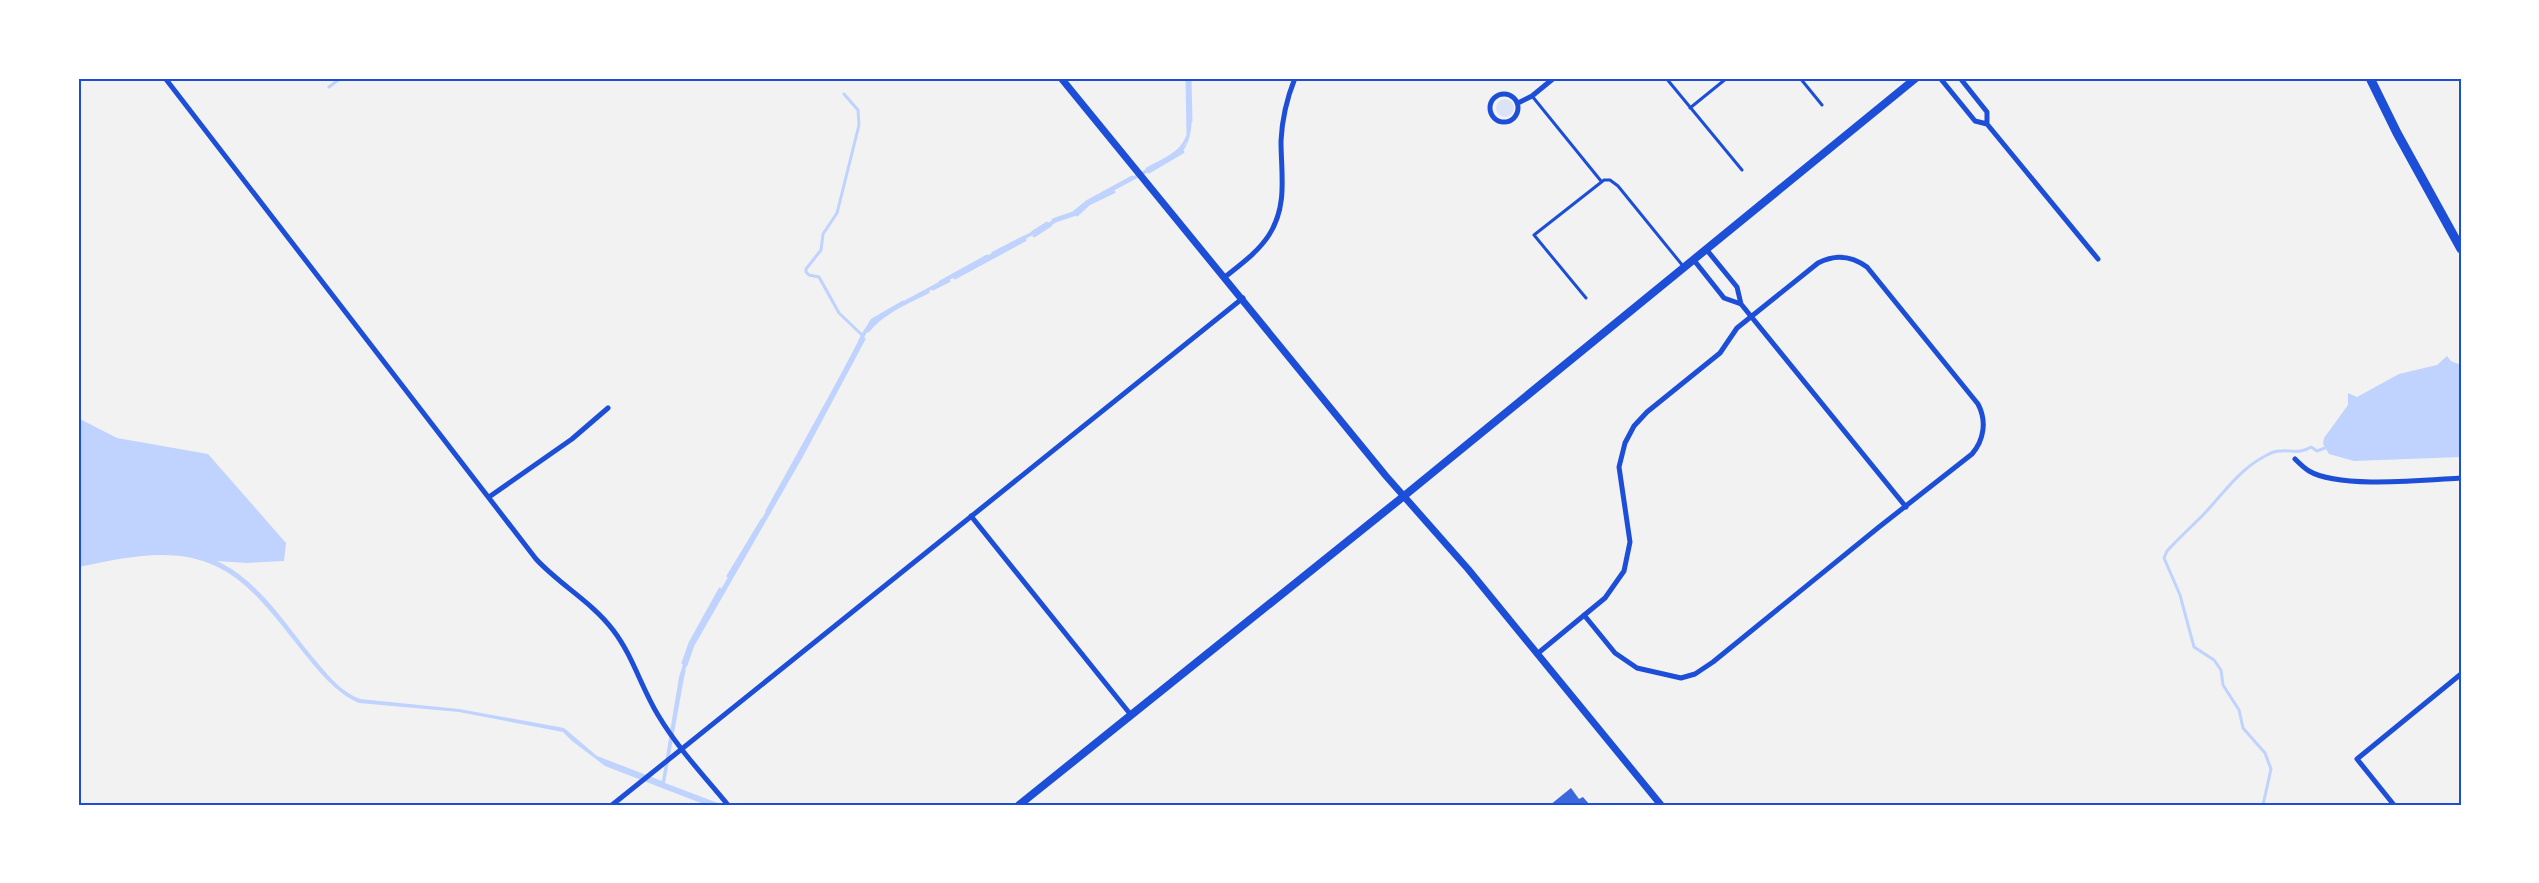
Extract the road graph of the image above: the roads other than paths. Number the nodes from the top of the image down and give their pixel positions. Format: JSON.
{"nodes":[{"id":1,"x":165,"y":78,"type":"edge"},
{"id":2,"x":1061,"y":78,"type":"edge"},
{"id":3,"x":1295,"y":78,"type":"edge"},
{"id":4,"x":1554,"y":78,"type":"edge"},
{"id":5,"x":1666,"y":78,"type":"edge"},
{"id":6,"x":1727,"y":78,"type":"edge"},
{"id":7,"x":1800,"y":78,"type":"edge"},
{"id":8,"x":1916,"y":78,"type":"edge"},
{"id":9,"x":1940,"y":78,"type":"edge"},
{"id":10,"x":1960,"y":78,"type":"edge"},
{"id":11,"x":2370,"y":78,"type":"edge"},
{"id":12,"x":1532,"y":96,"type":"junction"},
{"id":13,"x":1518,"y":103,"type":"junction"},
{"id":14,"x":1822,"y":105,"type":"dead end"},
{"id":15,"x":1690,"y":108,"type":"junction"},
{"id":16,"x":1988,"y":124,"type":"junction"},
{"id":17,"x":1742,"y":170,"type":"dead end"},
{"id":18,"x":1601,"y":181,"type":"junction"},
{"id":19,"x":1706,"y":249,"type":"junction"},
{"id":20,"x":2461,"y":249,"type":"edge"},
{"id":21,"x":1693,"y":259,"type":"junction"},
{"id":22,"x":2098,"y":259,"type":"dead end"},
{"id":23,"x":1684,"y":267,"type":"junction"},
{"id":24,"x":1225,"y":277,"type":"junction"},
{"id":25,"x":1586,"y":297,"type":"dead end"},
{"id":26,"x":1243,"y":298,"type":"junction"},
{"id":27,"x":1741,"y":304,"type":"junction"},
{"id":28,"x":1751,"y":317,"type":"junction"},
{"id":29,"x":608,"y":408,"type":"dead end"},
{"id":30,"x":2295,"y":459,"type":"dead end"},
{"id":31,"x":2461,"y":478,"type":"edge"},
{"id":32,"x":1404,"y":496,"type":"junction"},
{"id":33,"x":489,"y":497,"type":"junction"},
{"id":34,"x":1906,"y":507,"type":"junction"},
{"id":35,"x":971,"y":516,"type":"junction"},
{"id":36,"x":1584,"y":615,"type":"junction"},
{"id":37,"x":1537,"y":654,"type":"junction"},
{"id":38,"x":2461,"y":674,"type":"edge"},
{"id":39,"x":1131,"y":715,"type":"junction"},
{"id":40,"x":682,"y":748,"type":"junction"},
{"id":41,"x":612,"y":805,"type":"edge"},
{"id":42,"x":728,"y":805,"type":"edge"},
{"id":43,"x":1019,"y":805,"type":"edge"},
{"id":44,"x":1662,"y":805,"type":"edge"},
{"id":45,"x":2394,"y":805,"type":"edge"}],
"edges":[{"from":1,"to":33,"type":"street"},
{"from":2,"to":24,"type":"street"},
{"from":3,"to":24,"type":"street"},
{"from":4,"to":12,"type":"street"},
{"from":5,"to":15,"type":"lane"},
{"from":6,"to":15,"type":"lane"},
{"from":7,"to":14,"type":"lane"},
{"from":8,"to":19,"type":"main road"},
{"from":9,"to":16,"type":"street"},
{"from":10,"to":16,"type":"street"},
{"from":11,"to":20,"type":"main road"},
{"from":12,"to":13,"type":"street"},
{"from":12,"to":18,"type":"lane"},
{"from":13,"to":13,"type":"street"},
{"from":15,"to":17,"type":"lane"},
{"from":16,"to":22,"type":"street"},
{"from":18,"to":23,"type":"lane"},
{"from":18,"to":25,"type":"lane"},
{"from":19,"to":21,"type":"main road"},
{"from":19,"to":27,"type":"street"},
{"from":21,"to":23,"type":"main road"},
{"from":21,"to":27,"type":"street"},
{"from":23,"to":32,"type":"main road"},
{"from":24,"to":26,"type":"street"},
{"from":26,"to":32,"type":"street"},
{"from":26,"to":35,"type":"street"},
{"from":27,"to":28,"type":"street"},
{"from":28,"to":34,"type":"street"},
{"from":28,"to":34,"type":"street"},
{"from":28,"to":36,"type":"street"},
{"from":29,"to":33,"type":"street"},
{"from":30,"to":31,"type":"street"},
{"from":32,"to":37,"type":"street"},
{"from":32,"to":39,"type":"main road"},
{"from":33,"to":40,"type":"street"},
{"from":34,"to":36,"type":"street"},
{"from":35,"to":39,"type":"street"},
{"from":35,"to":40,"type":"street"},
{"from":36,"to":37,"type":"street"},
{"from":37,"to":44,"type":"street"},
{"from":38,"to":45,"type":"street"},
{"from":39,"to":43,"type":"main road"},
{"from":40,"to":41,"type":"street"},
{"from":40,"to":42,"type":"street"}]}
